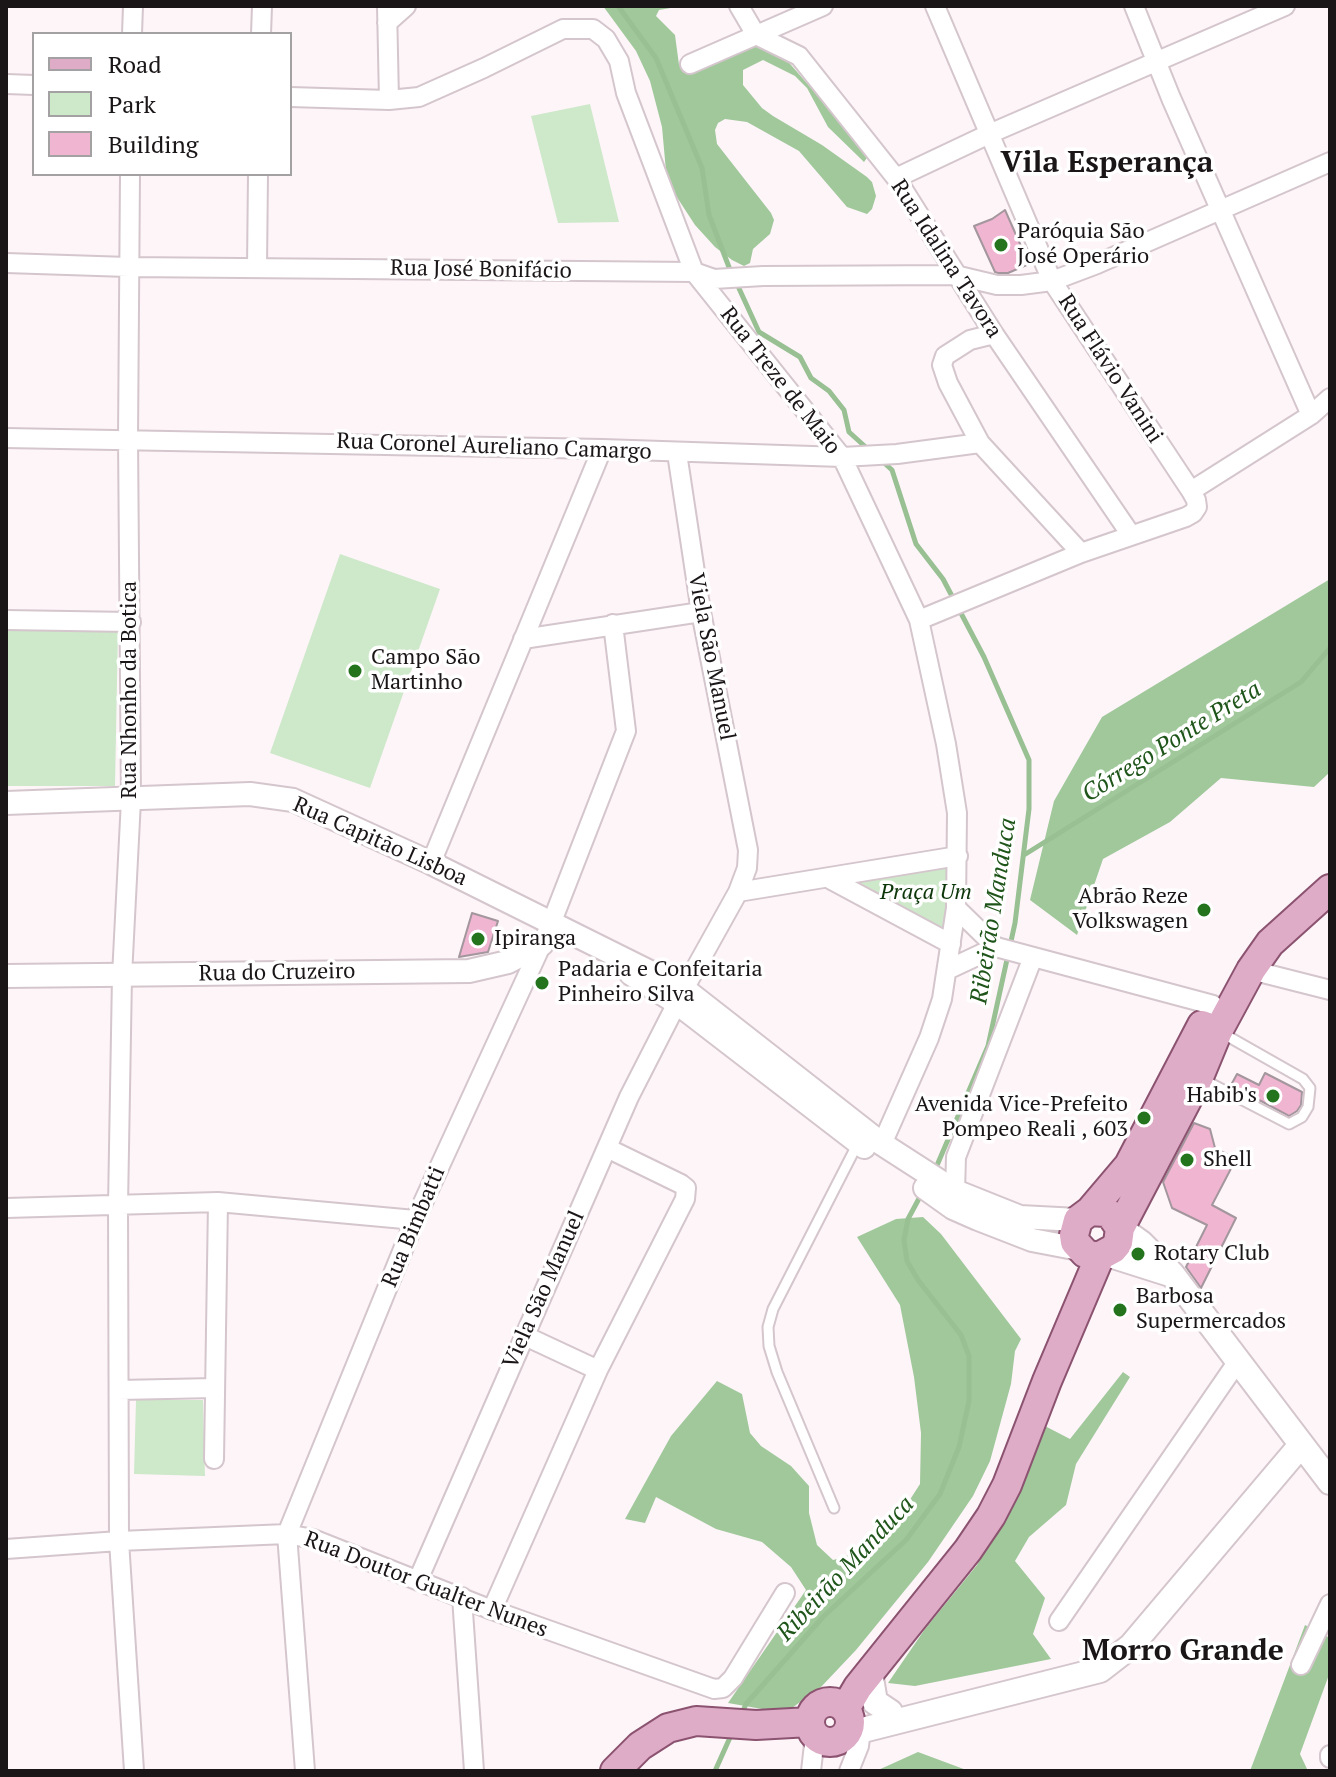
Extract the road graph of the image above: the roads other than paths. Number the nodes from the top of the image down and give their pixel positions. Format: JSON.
{"nodes":[{"id":1,"x":133,"y":6,"type":"edge"},
{"id":2,"x":262,"y":6,"type":"edge"},
{"id":3,"x":406,"y":6,"type":"edge"},
{"id":4,"x":739,"y":6,"type":"edge"},
{"id":5,"x":823,"y":6,"type":"edge"},
{"id":6,"x":935,"y":6,"type":"edge"},
{"id":7,"x":1134,"y":6,"type":"edge"},
{"id":8,"x":1285,"y":6,"type":"edge"},
{"id":9,"x":387,"y":15,"type":"edge"},
{"id":10,"x":132,"y":32,"type":"edge"},
{"id":11,"x":261,"y":32,"type":"edge"},
{"id":12,"x":756,"y":35,"type":"junction"},
{"id":13,"x":1157,"y":62,"type":"junction"},
{"id":14,"x":690,"y":64,"type":"dead end"},
{"id":15,"x":6,"y":84,"type":"edge"},
{"id":16,"x":32,"y":85,"type":"edge"},
{"id":17,"x":292,"y":97,"type":"edge"},
{"id":18,"x":389,"y":100,"type":"junction"},
{"id":19,"x":989,"y":134,"type":"junction"},
{"id":20,"x":1330,"y":162,"type":"edge"},
{"id":21,"x":130,"y":176,"type":"edge"},
{"id":22,"x":258,"y":176,"type":"edge"},
{"id":23,"x":896,"y":178,"type":"junction"},
{"id":24,"x":1221,"y":211,"type":"junction"},
{"id":25,"x":6,"y":263,"type":"edge"},
{"id":26,"x":128,"y":267,"type":"junction"},
{"id":27,"x":257,"y":267,"type":"junction"},
{"id":28,"x":694,"y":272,"type":"junction"},
{"id":29,"x":955,"y":275,"type":"junction"},
{"id":30,"x":1052,"y":281,"type":"junction"},
{"id":31,"x":994,"y":334,"type":"junction"},
{"id":32,"x":1330,"y":398,"type":"edge"},
{"id":33,"x":1311,"y":415,"type":"junction"},
{"id":34,"x":6,"y":438,"type":"edge"},
{"id":35,"x":128,"y":438,"type":"junction"},
{"id":36,"x":980,"y":443,"type":"junction"},
{"id":37,"x":602,"y":449,"type":"junction"},
{"id":38,"x":677,"y":453,"type":"junction"},
{"id":39,"x":842,"y":457,"type":"junction"},
{"id":40,"x":1194,"y":499,"type":"junction"},
{"id":41,"x":1131,"y":535,"type":"junction"},
{"id":42,"x":1081,"y":553,"type":"junction"},
{"id":43,"x":701,"y":612,"type":"junction"},
{"id":44,"x":6,"y":620,"type":"edge"},
{"id":45,"x":919,"y":620,"type":"junction"},
{"id":46,"x":131,"y":622,"type":"junction"},
{"id":47,"x":613,"y":624,"type":"junction"},
{"id":48,"x":523,"y":639,"type":"junction"},
{"id":49,"x":131,"y":800,"type":"junction"},
{"id":50,"x":6,"y":803,"type":"edge"},
{"id":51,"x":958,"y":856,"type":"junction"},
{"id":52,"x":431,"y":863,"type":"junction"},
{"id":53,"x":1330,"y":868,"type":"edge"},
{"id":54,"x":828,"y":878,"type":"junction"},
{"id":55,"x":1330,"y":889,"type":"edge"},
{"id":56,"x":738,"y":892,"type":"junction"},
{"id":57,"x":956,"y":908,"type":"junction"},
{"id":58,"x":546,"y":934,"type":"junction"},
{"id":59,"x":951,"y":944,"type":"junction"},
{"id":60,"x":1012,"y":951,"type":"junction"},
{"id":61,"x":947,"y":970,"type":"junction"},
{"id":62,"x":1251,"y":970,"type":"junction"},
{"id":63,"x":6,"y":976,"type":"edge"},
{"id":64,"x":122,"y":976,"type":"junction"},
{"id":65,"x":1330,"y":990,"type":"edge"},
{"id":66,"x":680,"y":996,"type":"junction"},
{"id":67,"x":1215,"y":1018,"type":"junction"},
{"id":68,"x":1199,"y":1077,"type":"junction"},
{"id":69,"x":858,"y":1143,"type":"junction"},
{"id":70,"x":882,"y":1144,"type":"junction"},
{"id":71,"x":607,"y":1148,"type":"junction"},
{"id":72,"x":909,"y":1170,"type":"junction"},
{"id":73,"x":942,"y":1189,"type":"junction"},
{"id":74,"x":218,"y":1202,"type":"junction"},
{"id":75,"x":118,"y":1206,"type":"junction"},
{"id":76,"x":6,"y":1208,"type":"edge"},
{"id":77,"x":1084,"y":1216,"type":"junction"},
{"id":78,"x":415,"y":1220,"type":"junction"},
{"id":79,"x":1120,"y":1228,"type":"junction"},
{"id":80,"x":1093,"y":1253,"type":"junction"},
{"id":81,"x":1172,"y":1274,"type":"junction"},
{"id":82,"x":523,"y":1335,"type":"junction"},
{"id":83,"x":1238,"y":1361,"type":"junction"},
{"id":84,"x":598,"y":1370,"type":"junction"},
{"id":85,"x":215,"y":1388,"type":"junction"},
{"id":86,"x":119,"y":1390,"type":"junction"},
{"id":87,"x":1301,"y":1445,"type":"junction"},
{"id":88,"x":214,"y":1459,"type":"dead end"},
{"id":89,"x":1330,"y":1482,"type":"edge"},
{"id":90,"x":834,"y":1508,"type":"dead end"},
{"id":91,"x":287,"y":1534,"type":"junction"},
{"id":92,"x":119,"y":1541,"type":"junction"},
{"id":93,"x":6,"y":1549,"type":"edge"},
{"id":94,"x":418,"y":1580,"type":"junction"},
{"id":95,"x":785,"y":1593,"type":"dead end"},
{"id":96,"x":462,"y":1597,"type":"junction"},
{"id":97,"x":1330,"y":1604,"type":"edge"},
{"id":98,"x":492,"y":1610,"type":"junction"},
{"id":99,"x":1059,"y":1621,"type":"dead end"},
{"id":100,"x":1301,"y":1665,"type":"dead end"},
{"id":101,"x":870,"y":1672,"type":"junction"},
{"id":102,"x":890,"y":1712,"type":"junction"},
{"id":103,"x":928,"y":1714,"type":"junction"},
{"id":104,"x":847,"y":1719,"type":"junction"},
{"id":105,"x":723,"y":1730,"type":"junction"},
{"id":106,"x":812,"y":1730,"type":"junction"},
{"id":107,"x":134,"y":1771,"type":"edge"},
{"id":108,"x":305,"y":1771,"type":"edge"},
{"id":109,"x":474,"y":1771,"type":"edge"},
{"id":110,"x":615,"y":1771,"type":"edge"},
{"id":111,"x":641,"y":1771,"type":"edge"},
{"id":112,"x":811,"y":1771,"type":"edge"},
{"id":113,"x":849,"y":1771,"type":"edge"}],
"edges":[{"from":1,"to":10,"type":"street"},
{"from":2,"to":11,"type":"street"},
{"from":3,"to":9,"type":"street"},
{"from":4,"to":12,"type":"street"},
{"from":5,"to":12,"type":"street"},
{"from":6,"to":19,"type":"street","name":"Rua Flávio Vanini"},
{"from":7,"to":13,"type":"street"},
{"from":8,"to":13,"type":"street"},
{"from":9,"to":18,"type":"street"},
{"from":12,"to":14,"type":"street"},
{"from":12,"to":23,"type":"street","name":"Rua Idalina Tavora"},
{"from":13,"to":19,"type":"street"},
{"from":13,"to":24,"type":"street"},
{"from":15,"to":16,"type":"street"},
{"from":17,"to":18,"type":"street","name":"Rua Treze de Maio"},
{"from":18,"to":28,"type":"street","name":"Rua Treze de Maio"},
{"from":19,"to":23,"type":"street"},
{"from":19,"to":30,"type":"street","name":"Rua Flávio Vanini"},
{"from":20,"to":24,"type":"street","name":"Rua José Bonifácio"},
{"from":21,"to":26,"type":"street","name":"Rua Nhonho da Botica"},
{"from":22,"to":27,"type":"street"},
{"from":23,"to":29,"type":"street","name":"Rua Idalina Tavora"},
{"from":24,"to":30,"type":"street","name":"Rua José Bonifácio"},
{"from":24,"to":33,"type":"street"},
{"from":25,"to":26,"type":"street","name":"Rua José Bonifácio"},
{"from":26,"to":27,"type":"street","name":"Rua José Bonifácio"},
{"from":26,"to":35,"type":"street","name":"Rua Nhonho da Botica"},
{"from":27,"to":28,"type":"street","name":"Rua José Bonifácio"},
{"from":28,"to":29,"type":"street","name":"Rua José Bonifácio"},
{"from":28,"to":39,"type":"street","name":"Rua Treze de Maio"},
{"from":29,"to":30,"type":"street","name":"Rua José Bonifácio"},
{"from":29,"to":31,"type":"street","name":"Rua Idalina Tavora"},
{"from":30,"to":40,"type":"street","name":"Rua Flávio Vanini"},
{"from":31,"to":36,"type":"street"},
{"from":31,"to":41,"type":"street","name":"Rua Idalina Tavora"},
{"from":32,"to":33,"type":"street"},
{"from":33,"to":40,"type":"street"},
{"from":34,"to":35,"type":"street","name":"Rua Coronel Aureliano Camargo"},
{"from":35,"to":37,"type":"street","name":"Rua Coronel Aureliano Camargo"},
{"from":35,"to":46,"type":"street","name":"Rua Nhonho da Botica"},
{"from":36,"to":39,"type":"street","name":"Rua Coronel Aureliano Camargo"},
{"from":36,"to":42,"type":"street"},
{"from":37,"to":38,"type":"street","name":"Rua Coronel Aureliano Camargo"},
{"from":37,"to":48,"type":"street"},
{"from":38,"to":39,"type":"street","name":"Rua Coronel Aureliano Camargo"},
{"from":38,"to":43,"type":"street","name":"Viela São Manuel"},
{"from":39,"to":45,"type":"street","name":"Rua Treze de Maio"},
{"from":40,"to":41,"type":"street"},
{"from":41,"to":42,"type":"street"},
{"from":42,"to":45,"type":"street"},
{"from":43,"to":47,"type":"street"},
{"from":43,"to":56,"type":"street","name":"Viela São Manuel"},
{"from":44,"to":46,"type":"street"},
{"from":45,"to":51,"type":"street","name":"Rua Treze de Maio"},
{"from":46,"to":49,"type":"street","name":"Rua Nhonho da Botica"},
{"from":47,"to":48,"type":"street"},
{"from":47,"to":58,"type":"street","name":"Rua Bimbatti"},
{"from":48,"to":52,"type":"street"},
{"from":49,"to":50,"type":"street","name":"Rua Capitão Lisboa"},
{"from":49,"to":52,"type":"street","name":"Rua Capitão Lisboa"},
{"from":49,"to":64,"type":"street","name":"Rua Nhonho da Botica"},
{"from":51,"to":54,"type":"street"},
{"from":51,"to":57,"type":"street","name":"Rua Treze de Maio"},
{"from":52,"to":58,"type":"street","name":"Rua Capitão Lisboa"},
{"from":53,"to":67,"type":"main road"},
{"from":54,"to":56,"type":"street"},
{"from":54,"to":59,"type":"street"},
{"from":55,"to":62,"type":"main road"},
{"from":56,"to":66,"type":"street","name":"Viela São Manuel"},
{"from":57,"to":59,"type":"street","name":"Rua Treze de Maio"},
{"from":57,"to":60,"type":"street"},
{"from":58,"to":64,"type":"street","name":"Rua do Cruzeiro"},
{"from":58,"to":66,"type":"street","name":"Rua Capitão Lisboa"},
{"from":58,"to":78,"type":"street","name":"Rua Bimbatti"},
{"from":59,"to":61,"type":"street","name":"Rua Treze de Maio"},
{"from":60,"to":61,"type":"street"},
{"from":60,"to":67,"type":"street"},
{"from":60,"to":73,"type":"street"},
{"from":61,"to":70,"type":"street","name":"Rua Treze de Maio"},
{"from":62,"to":65,"type":"street"},
{"from":62,"to":67,"type":"main road"},
{"from":63,"to":64,"type":"street","name":"Rua do Cruzeiro"},
{"from":64,"to":75,"type":"street","name":"Rua Nhonho da Botica"},
{"from":66,"to":69,"type":"street","name":"Rua Capitão Lisboa"},
{"from":66,"to":70,"type":"street","name":"Rua Capitão Lisboa"},
{"from":66,"to":71,"type":"street","name":"Viela São Manuel"},
{"from":67,"to":68,"type":"main road"},
{"from":67,"to":68,"type":"lane"},
{"from":67,"to":77,"type":"main road"},
{"from":68,"to":79,"type":"main road"},
{"from":69,"to":72,"type":"street","name":"Rua Capitão Lisboa"},
{"from":69,"to":90,"type":"lane"},
{"from":70,"to":72,"type":"street","name":"Rua Capitão Lisboa"},
{"from":71,"to":82,"type":"street","name":"Viela São Manuel"},
{"from":71,"to":84,"type":"street"},
{"from":72,"to":73,"type":"street","name":"Rua Capitão Lisboa"},
{"from":73,"to":77,"type":"street","name":"Rua Capitão Lisboa"},
{"from":73,"to":80,"type":"street","name":"Rua Capitão Lisboa"},
{"from":74,"to":75,"type":"street"},
{"from":74,"to":78,"type":"street"},
{"from":74,"to":85,"type":"street"},
{"from":75,"to":76,"type":"street"},
{"from":75,"to":86,"type":"street","name":"Rua Nhonho da Botica"},
{"from":77,"to":79,"type":"main road"},
{"from":77,"to":80,"type":"main road"},
{"from":78,"to":91,"type":"street","name":"Rua Bimbatti"},
{"from":79,"to":80,"type":"main road"},
{"from":79,"to":81,"type":"main road"},
{"from":80,"to":81,"type":"main road"},
{"from":80,"to":101,"type":"main road"},
{"from":80,"to":104,"type":"main road"},
{"from":81,"to":83,"type":"main road"},
{"from":82,"to":84,"type":"street"},
{"from":82,"to":94,"type":"street","name":"Viela São Manuel"},
{"from":83,"to":87,"type":"main road"},
{"from":83,"to":99,"type":"street"},
{"from":84,"to":98,"type":"street"},
{"from":85,"to":86,"type":"street"},
{"from":85,"to":88,"type":"street"},
{"from":86,"to":92,"type":"street","name":"Rua Nhonho da Botica"},
{"from":87,"to":89,"type":"main road"},
{"from":87,"to":103,"type":"main road"},
{"from":91,"to":92,"type":"street","name":"Rua Doutor Gualter Nunes"},
{"from":91,"to":94,"type":"street","name":"Rua Doutor Gualter Nunes"},
{"from":91,"to":108,"type":"street"},
{"from":92,"to":93,"type":"street","name":"Rua Doutor Gualter Nunes"},
{"from":92,"to":107,"type":"street","name":"Rua Nhonho da Botica"},
{"from":94,"to":96,"type":"street","name":"Rua Doutor Gualter Nunes"},
{"from":95,"to":98,"type":"street","name":"Rua Doutor Gualter Nunes"},
{"from":96,"to":98,"type":"street","name":"Rua Doutor Gualter Nunes"},
{"from":96,"to":109,"type":"street"},
{"from":97,"to":100,"type":"street"},
{"from":101,"to":102,"type":"main road"},
{"from":101,"to":104,"type":"main road"},
{"from":102,"to":103,"type":"main road"},
{"from":102,"to":104,"type":"main road"},
{"from":103,"to":104,"type":"main road"},
{"from":104,"to":106,"type":"main road"},
{"from":104,"to":113,"type":"street"},
{"from":105,"to":106,"type":"main road"},
{"from":105,"to":110,"type":"main road"},
{"from":105,"to":111,"type":"main road"},
{"from":106,"to":112,"type":"street"}]}
